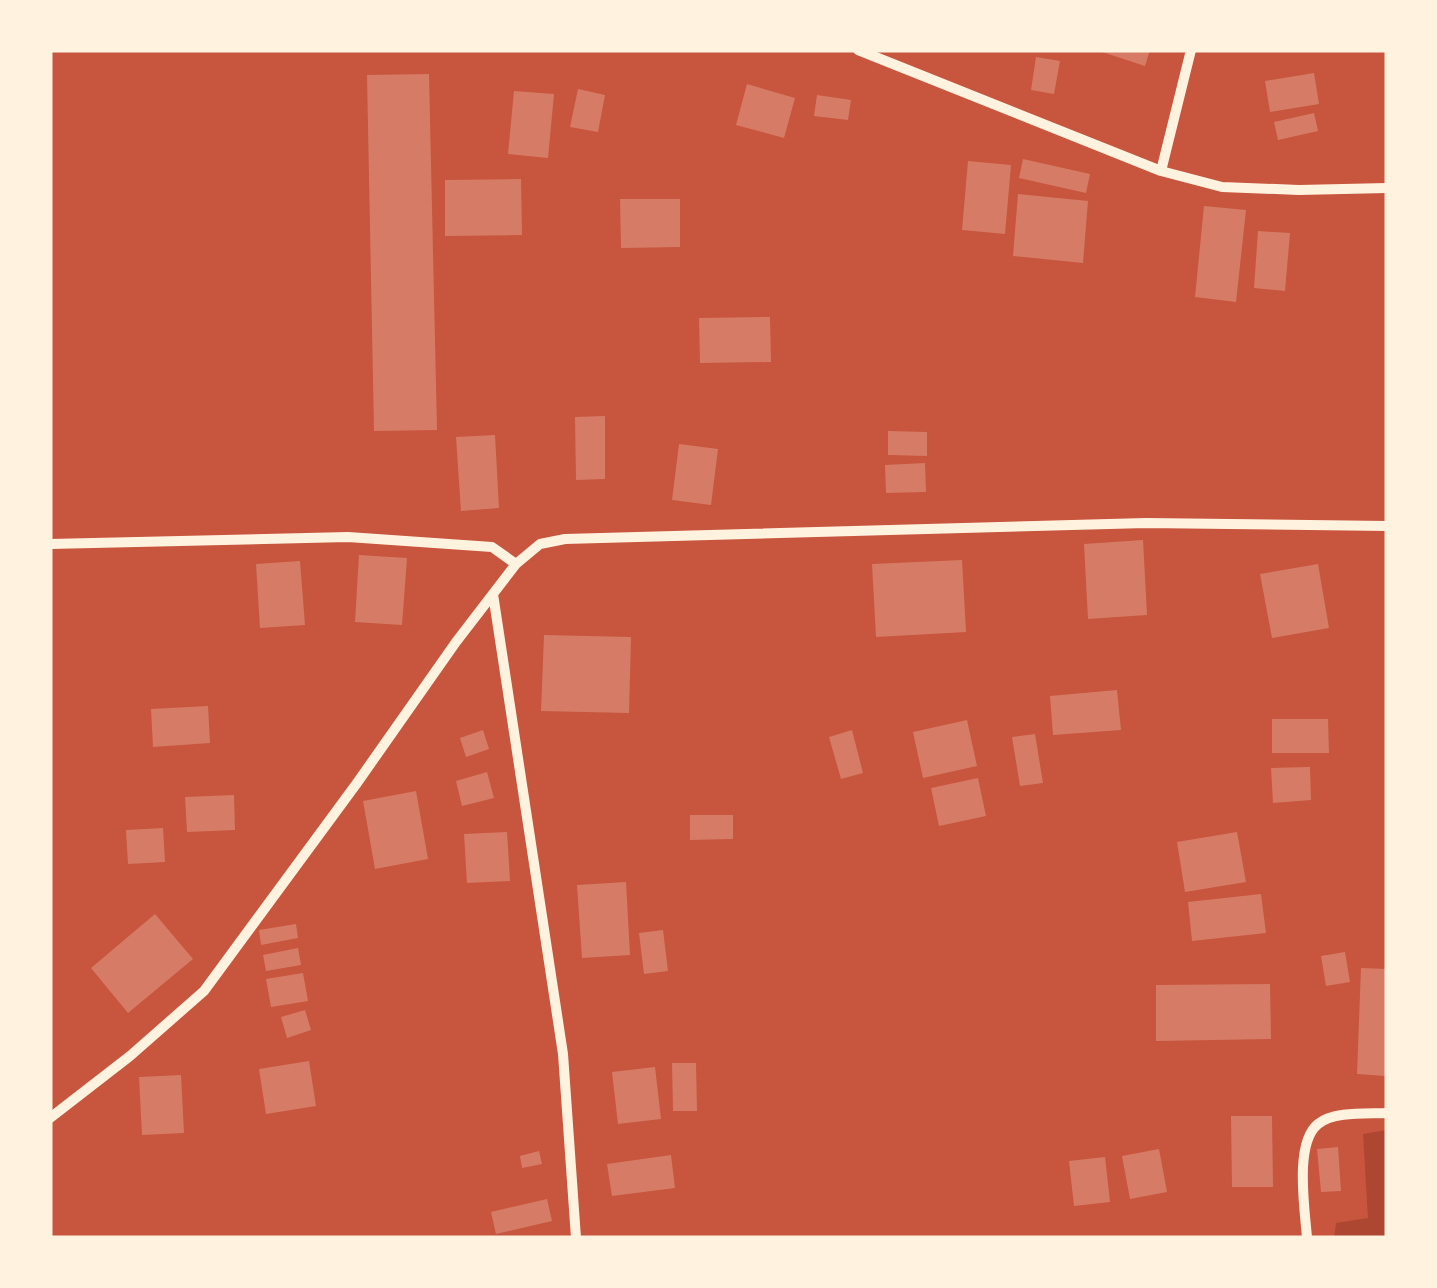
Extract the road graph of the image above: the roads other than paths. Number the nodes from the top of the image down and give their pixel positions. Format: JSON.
{"nodes":[{"id":1,"x":858,"y":50,"type":"edge"},
{"id":2,"x":1191,"y":50,"type":"edge"},
{"id":3,"x":1161,"y":172,"type":"junction"},
{"id":4,"x":1387,"y":188,"type":"edge"},
{"id":5,"x":1387,"y":526,"type":"edge"},
{"id":6,"x":50,"y":544,"type":"edge"},
{"id":7,"x":516,"y":564,"type":"junction"},
{"id":8,"x":493,"y":594,"type":"junction"},
{"id":9,"x":1387,"y":1113,"type":"edge"},
{"id":10,"x":50,"y":1118,"type":"edge"},
{"id":11,"x":576,"y":1238,"type":"edge"},
{"id":12,"x":1307,"y":1238,"type":"edge"}],
"edges":[{"from":1,"to":3,"type":"street"},
{"from":2,"to":3,"type":"street"},
{"from":3,"to":4,"type":"street"},
{"from":5,"to":7,"type":"street"},
{"from":6,"to":7,"type":"street"},
{"from":7,"to":8,"type":"street"},
{"from":8,"to":10,"type":"street"},
{"from":8,"to":11,"type":"street"},
{"from":9,"to":12,"type":"street"}]}
